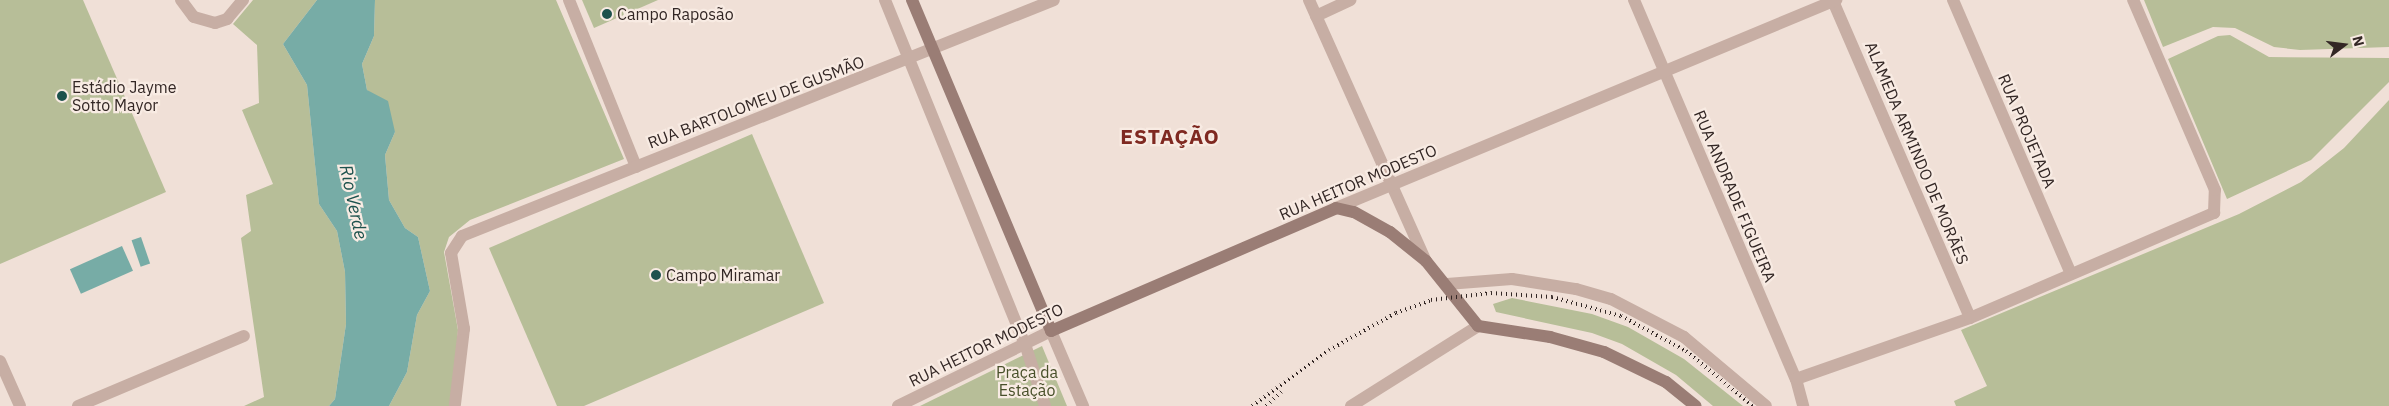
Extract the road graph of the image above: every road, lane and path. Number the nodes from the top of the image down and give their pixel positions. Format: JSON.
{"nodes":[{"id":1,"x":181,"y":0,"type":"edge"},
{"id":2,"x":243,"y":0,"type":"edge"},
{"id":3,"x":569,"y":0,"type":"edge"},
{"id":4,"x":885,"y":0,"type":"edge"},
{"id":5,"x":912,"y":0,"type":"edge"},
{"id":6,"x":1054,"y":0,"type":"edge"},
{"id":7,"x":1309,"y":0,"type":"edge"},
{"id":8,"x":1350,"y":0,"type":"edge"},
{"id":9,"x":1634,"y":0,"type":"edge"},
{"id":10,"x":1953,"y":0,"type":"edge"},
{"id":11,"x":2133,"y":0,"type":"edge"},
{"id":12,"x":1835,"y":1,"type":"edge"},
{"id":13,"x":1316,"y":16,"type":"junction"},
{"id":14,"x":933,"y":50,"type":"junction"},
{"id":15,"x":909,"y":60,"type":"junction"},
{"id":16,"x":1664,"y":71,"type":"junction"},
{"id":17,"x":636,"y":167,"type":"junction"},
{"id":18,"x":1392,"y":186,"type":"junction"},
{"id":19,"x":1336,"y":208,"type":"junction"},
{"id":20,"x":1426,"y":260,"type":"junction"},
{"id":21,"x":2071,"y":274,"type":"junction"},
{"id":22,"x":1447,"y":284,"type":"junction"},
{"id":23,"x":1970,"y":318,"type":"junction"},
{"id":24,"x":1478,"y":326,"type":"junction"},
{"id":25,"x":1051,"y":331,"type":"junction"},
{"id":26,"x":244,"y":336,"type":"dead end"},
{"id":27,"x":1024,"y":344,"type":"junction"},
{"id":28,"x":0,"y":361,"type":"edge"},
{"id":29,"x":1796,"y":379,"type":"junction"},
{"id":30,"x":455,"y":404,"type":"dead end"},
{"id":31,"x":20,"y":406,"type":"edge"},
{"id":32,"x":78,"y":406,"type":"edge"},
{"id":33,"x":898,"y":406,"type":"edge"},
{"id":34,"x":1045,"y":406,"type":"edge"},
{"id":35,"x":1083,"y":406,"type":"edge"},
{"id":36,"x":1352,"y":406,"type":"edge"},
{"id":37,"x":1696,"y":406,"type":"edge"},
{"id":38,"x":1766,"y":406,"type":"edge"},
{"id":39,"x":1803,"y":406,"type":"edge"}],
"edges":[{"from":1,"to":2,"type":"street"},
{"from":3,"to":17,"type":"street","name":"RUA BARTOLOMEU DE GUSMÃO"},
{"from":4,"to":15,"type":"street"},
{"from":5,"to":14,"type":"main road"},
{"from":6,"to":14,"type":"street","name":"RUA BARTOLOMEU DE GUSMÃO"},
{"from":7,"to":13,"type":"street"},
{"from":8,"to":13,"type":"street"},
{"from":9,"to":16,"type":"street","name":"RUA ANDRADE FIGUEIRA"},
{"from":10,"to":21,"type":"street","name":"RUA PROJETADA"},
{"from":11,"to":21,"type":"street"},
{"from":12,"to":16,"type":"street","name":"RUA HEITOR MODESTO"},
{"from":12,"to":23,"type":"street","name":"ALAMEDA ARMINDO DE MORÃES"},
{"from":13,"to":18,"type":"street"},
{"from":14,"to":15,"type":"street","name":"RUA BARTOLOMEU DE GUSMÃO"},
{"from":14,"to":25,"type":"main road"},
{"from":15,"to":17,"type":"street","name":"RUA BARTOLOMEU DE GUSMÃO"},
{"from":15,"to":27,"type":"street"},
{"from":16,"to":18,"type":"street","name":"RUA HEITOR MODESTO"},
{"from":16,"to":29,"type":"street","name":"RUA ANDRADE FIGUEIRA"},
{"from":17,"to":30,"type":"street"},
{"from":18,"to":19,"type":"street","name":"RUA HEITOR MODESTO"},
{"from":18,"to":20,"type":"street"},
{"from":19,"to":20,"type":"main road"},
{"from":19,"to":25,"type":"main road","name":"RUA HEITOR MODESTO"},
{"from":20,"to":22,"type":"main road"},
{"from":21,"to":23,"type":"street"},
{"from":22,"to":24,"type":"main road"},
{"from":22,"to":38,"type":"street"},
{"from":23,"to":29,"type":"street"},
{"from":24,"to":36,"type":"street"},
{"from":24,"to":37,"type":"main road"},
{"from":25,"to":27,"type":"street","name":"RUA HEITOR MODESTO"},
{"from":25,"to":35,"type":"street"},
{"from":26,"to":32,"type":"street"},
{"from":27,"to":33,"type":"street","name":"RUA HEITOR MODESTO"},
{"from":27,"to":34,"type":"street"},
{"from":28,"to":31,"type":"street"},
{"from":29,"to":39,"type":"street","name":"RUA ANDRADE FIGUEIRA"}]}
